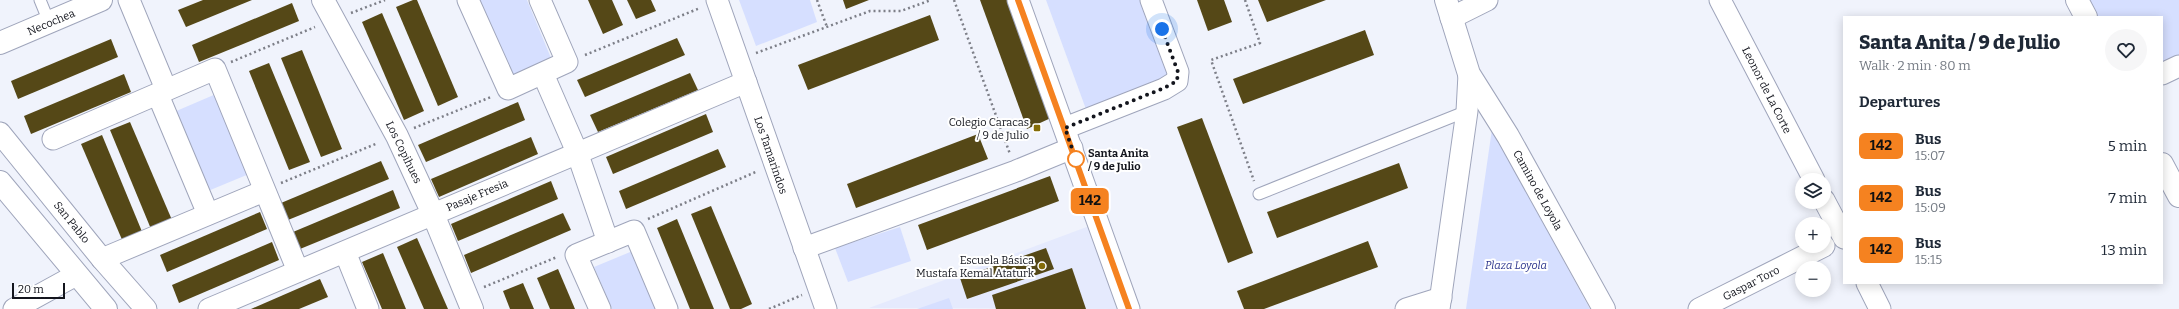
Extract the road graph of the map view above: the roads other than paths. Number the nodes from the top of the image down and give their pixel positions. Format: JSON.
{"nodes":[{"id":1,"x":40,"y":0,"type":"edge"},
{"id":2,"x":102,"y":0,"type":"edge"},
{"id":3,"x":128,"y":0,"type":"edge"},
{"id":4,"x":323,"y":0,"type":"edge"},
{"id":5,"x":468,"y":0,"type":"edge"},
{"id":6,"x":540,"y":0,"type":"edge"},
{"id":7,"x":718,"y":0,"type":"edge"},
{"id":8,"x":1018,"y":0,"type":"edge"},
{"id":9,"x":1151,"y":0,"type":"edge"},
{"id":10,"x":1487,"y":0,"type":"edge"},
{"id":11,"x":1720,"y":0,"type":"edge"},
{"id":12,"x":2077,"y":0,"type":"edge"},
{"id":13,"x":1448,"y":9,"type":"edge"},
{"id":14,"x":2085,"y":16,"type":"edge"},
{"id":15,"x":49,"y":22,"type":"junction"},
{"id":16,"x":0,"y":43,"type":"edge"},
{"id":17,"x":2179,"y":66,"type":"edge"},
{"id":18,"x":543,"y":74,"type":"junction"},
{"id":19,"x":1469,"y":74,"type":"junction"},
{"id":20,"x":2163,"y":74,"type":"edge"},
{"id":21,"x":746,"y":82,"type":"junction"},
{"id":22,"x":162,"y":92,"type":"junction"},
{"id":23,"x":1467,"y":111,"type":"junction"},
{"id":24,"x":1065,"y":128,"type":"junction"},
{"id":25,"x":0,"y":133,"type":"edge"},
{"id":26,"x":53,"y":138,"type":"dead end"},
{"id":27,"x":1072,"y":148,"type":"junction"},
{"id":28,"x":577,"y":152,"type":"junction"},
{"id":29,"x":2163,"y":166,"type":"edge"},
{"id":30,"x":1810,"y":173,"type":"edge"},
{"id":31,"x":0,"y":182,"type":"edge"},
{"id":32,"x":264,"y":191,"type":"junction"},
{"id":33,"x":1259,"y":194,"type":"road end"},
{"id":34,"x":2179,"y":196,"type":"edge"},
{"id":35,"x":1829,"y":209,"type":"edge"},
{"id":36,"x":208,"y":214,"type":"junction"},
{"id":37,"x":433,"y":214,"type":"junction"},
{"id":38,"x":1843,"y":235,"type":"edge"},
{"id":39,"x":1843,"y":237,"type":"edge"},
{"id":40,"x":608,"y":242,"type":"junction"},
{"id":41,"x":1831,"y":243,"type":"edge"},
{"id":42,"x":804,"y":248,"type":"junction"},
{"id":43,"x":345,"y":252,"type":"junction"},
{"id":44,"x":1810,"y":253,"type":"edge"},
{"id":45,"x":102,"y":259,"type":"junction"},
{"id":46,"x":298,"y":271,"type":"junction"},
{"id":47,"x":76,"y":275,"type":"junction"},
{"id":48,"x":1868,"y":284,"type":"edge"},
{"id":49,"x":469,"y":302,"type":"edge"},
{"id":50,"x":1440,"y":304,"type":"edge"},
{"id":51,"x":14,"y":309,"type":"edge"},
{"id":52,"x":106,"y":309,"type":"edge"},
{"id":53,"x":146,"y":309,"type":"edge"},
{"id":54,"x":209,"y":309,"type":"edge"},
{"id":55,"x":368,"y":309,"type":"edge"},
{"id":56,"x":600,"y":309,"type":"edge"},
{"id":57,"x":667,"y":309,"type":"edge"},
{"id":58,"x":826,"y":309,"type":"edge"},
{"id":59,"x":1129,"y":309,"type":"edge"},
{"id":60,"x":1406,"y":309,"type":"edge"},
{"id":61,"x":1604,"y":309,"type":"edge"},
{"id":62,"x":1699,"y":309,"type":"edge"},
{"id":63,"x":1880,"y":309,"type":"edge"}],
"edges":[{"from":1,"to":15,"type":"lane"},
{"from":2,"to":15,"type":"street","name":"Necochea"},
{"from":3,"to":22,"type":"street"},
{"from":4,"to":37,"type":"street","name":"Los Copihues"},
{"from":5,"to":18,"type":"street"},
{"from":6,"to":18,"type":"street"},
{"from":7,"to":21,"type":"street","name":"Los Tamarindos"},
{"from":8,"to":24,"type":"street"},
{"from":9,"to":24,"type":"street"},
{"from":10,"to":13,"type":"street"},
{"from":11,"to":30,"type":"street","name":"Leonor de La Corte"},
{"from":12,"to":14,"type":"street"},
{"from":13,"to":19,"type":"street","name":"Camino de Loyola"},
{"from":15,"to":16,"type":"street","name":"Necochea"},
{"from":17,"to":20,"type":"street"},
{"from":18,"to":28,"type":"street"},
{"from":19,"to":23,"type":"street","name":"Camino de Loyola"},
{"from":19,"to":61,"type":"street","name":"Camino de Loyola"},
{"from":21,"to":28,"type":"street","name":"Pasaje Fresia"},
{"from":21,"to":42,"type":"street","name":"Los Tamarindos"},
{"from":22,"to":26,"type":"street"},
{"from":22,"to":32,"type":"street"},
{"from":22,"to":36,"type":"street"},
{"from":23,"to":33,"type":"lane"},
{"from":23,"to":50,"type":"street","name":"Camino de Loyola"},
{"from":24,"to":27,"type":"street"},
{"from":25,"to":45,"type":"street","name":"San Pablo"},
{"from":27,"to":42,"type":"street"},
{"from":27,"to":59,"type":"street"},
{"from":28,"to":37,"type":"street","name":"Pasaje Fresia"},
{"from":28,"to":40,"type":"street"},
{"from":29,"to":34,"type":"street"},
{"from":31,"to":47,"type":"street"},
{"from":32,"to":36,"type":"street"},
{"from":32,"to":46,"type":"street"},
{"from":35,"to":38,"type":"street"},
{"from":36,"to":45,"type":"street"},
{"from":37,"to":43,"type":"street","name":"Pasaje Fresia"},
{"from":37,"to":49,"type":"street","name":"Los Copihues"},
{"from":39,"to":41,"type":"street","name":"Gaspar Toro"},
{"from":40,"to":56,"type":"street"},
{"from":40,"to":57,"type":"street"},
{"from":42,"to":58,"type":"street","name":"Los Tamarindos"},
{"from":43,"to":46,"type":"street","name":"Pasaje Fresia"},
{"from":43,"to":55,"type":"street"},
{"from":44,"to":62,"type":"street","name":"Gaspar Toro"},
{"from":45,"to":53,"type":"street","name":"San Pablo"},
{"from":46,"to":54,"type":"street","name":"Pasaje Fresia"},
{"from":47,"to":51,"type":"street"},
{"from":47,"to":52,"type":"street"},
{"from":48,"to":63,"type":"street"},
{"from":50,"to":60,"type":"street"}]}
